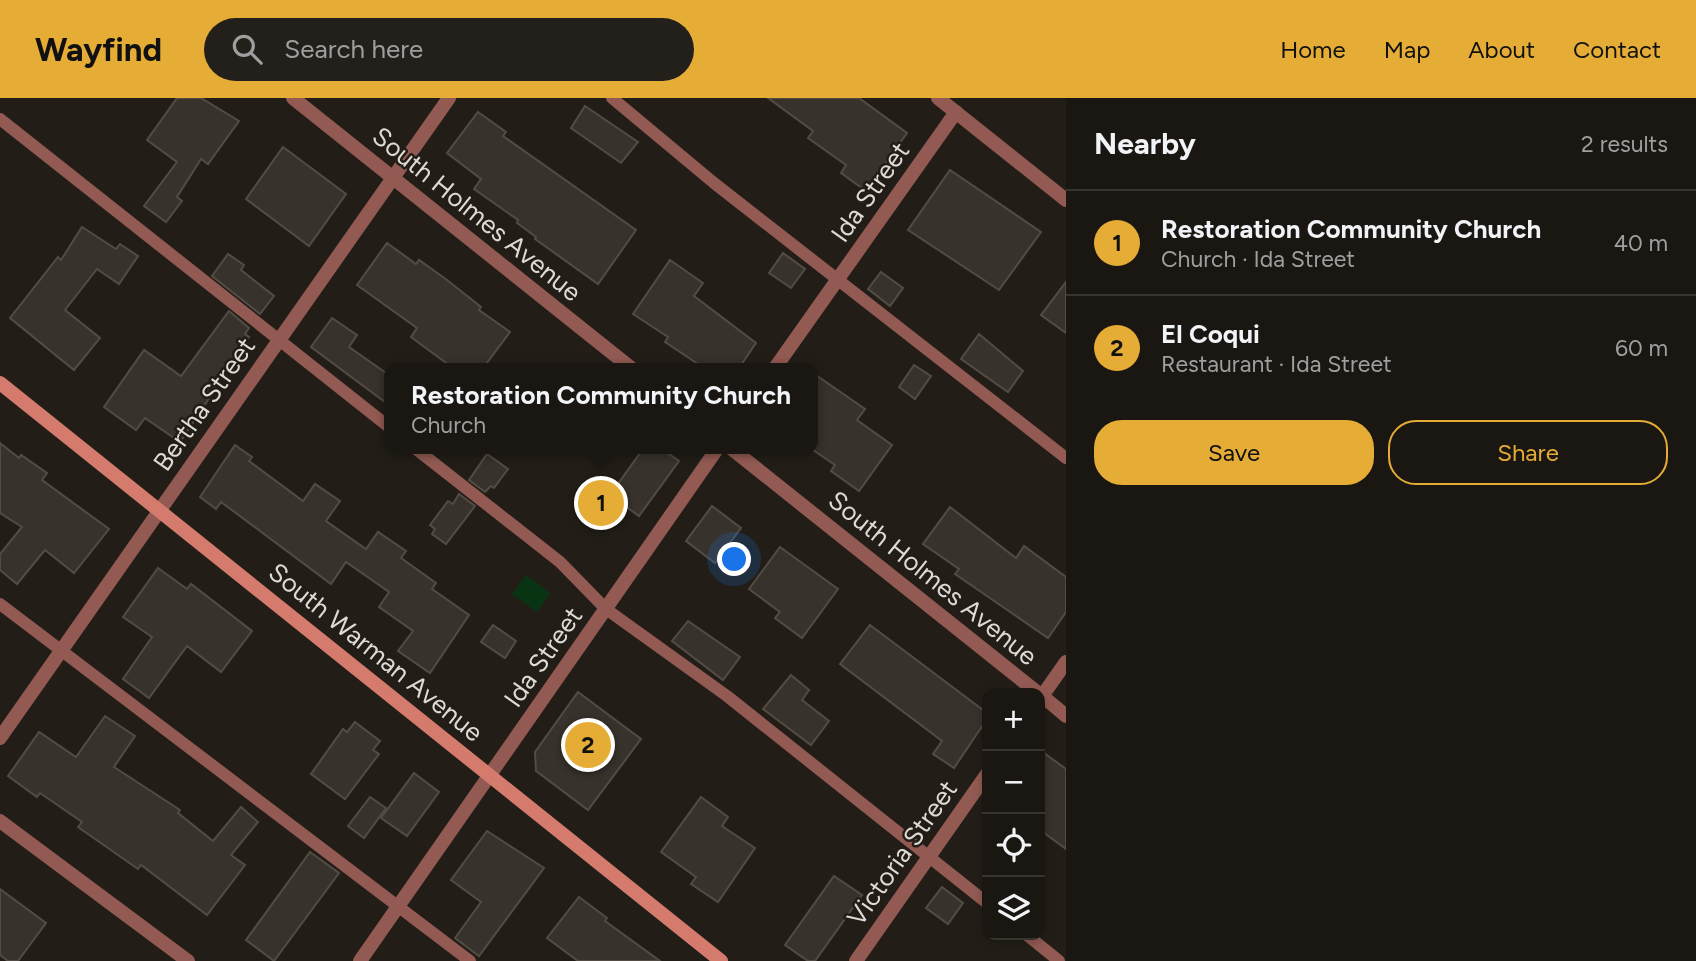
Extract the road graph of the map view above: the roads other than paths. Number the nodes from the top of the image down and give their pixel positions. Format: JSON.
{"nodes":[{"id":1,"x":293,"y":98,"type":"edge"},
{"id":2,"x":449,"y":98,"type":"edge"},
{"id":3,"x":612,"y":98,"type":"edge"},
{"id":4,"x":938,"y":98,"type":"edge"},
{"id":5,"x":956,"y":112,"type":"junction"},
{"id":6,"x":0,"y":119,"type":"edge"},
{"id":7,"x":393,"y":178,"type":"junction"},
{"id":8,"x":1066,"y":200,"type":"edge"},
{"id":9,"x":838,"y":279,"type":"junction"},
{"id":10,"x":279,"y":340,"type":"junction"},
{"id":11,"x":625,"y":363,"type":"edge"},
{"id":12,"x":779,"y":363,"type":"edge"},
{"id":13,"x":0,"y":383,"type":"edge"},
{"id":14,"x":384,"y":423,"type":"edge"},
{"id":15,"x":422,"y":454,"type":"edge"},
{"id":16,"x":714,"y":454,"type":"edge"},
{"id":17,"x":738,"y":454,"type":"edge"},
{"id":18,"x":1066,"y":458,"type":"edge"},
{"id":19,"x":160,"y":509,"type":"junction"},
{"id":20,"x":0,"y":604,"type":"edge"},
{"id":21,"x":606,"y":609,"type":"junction"},
{"id":22,"x":62,"y":650,"type":"junction"},
{"id":23,"x":1066,"y":662,"type":"edge"},
{"id":24,"x":1030,"y":688,"type":"edge"},
{"id":25,"x":1045,"y":689,"type":"edge"},
{"id":26,"x":1045,"y":700,"type":"edge"},
{"id":27,"x":1066,"y":716,"type":"edge"},
{"id":28,"x":0,"y":738,"type":"edge"},
{"id":29,"x":490,"y":776,"type":"junction"},
{"id":30,"x":982,"y":781,"type":"edge"},
{"id":31,"x":0,"y":821,"type":"edge"},
{"id":32,"x":929,"y":857,"type":"junction"},
{"id":33,"x":982,"y":899,"type":"edge"},
{"id":34,"x":399,"y":905,"type":"junction"},
{"id":35,"x":1033,"y":940,"type":"edge"},
{"id":36,"x":188,"y":961,"type":"edge"},
{"id":37,"x":360,"y":961,"type":"edge"},
{"id":38,"x":470,"y":961,"type":"edge"},
{"id":39,"x":722,"y":961,"type":"edge"},
{"id":40,"x":856,"y":961,"type":"edge"},
{"id":41,"x":1059,"y":961,"type":"edge"}],
"edges":[{"from":1,"to":7,"type":"street","name":"South Holmes Avenue"},
{"from":2,"to":7,"type":"street","name":"Bertha Street"},
{"from":3,"to":9,"type":"lane"},
{"from":4,"to":5,"type":"street"},
{"from":5,"to":8,"type":"street"},
{"from":5,"to":9,"type":"street","name":"Ida Street"},
{"from":6,"to":10,"type":"lane"},
{"from":7,"to":10,"type":"street","name":"Bertha Street"},
{"from":7,"to":11,"type":"street","name":"South Holmes Avenue"},
{"from":9,"to":12,"type":"street","name":"Ida Street"},
{"from":9,"to":18,"type":"lane"},
{"from":10,"to":14,"type":"lane"},
{"from":10,"to":19,"type":"street","name":"Bertha Street"},
{"from":13,"to":19,"type":"main road","name":"South Warman Avenue"},
{"from":15,"to":21,"type":"lane"},
{"from":16,"to":21,"type":"street","name":"Ida Street"},
{"from":17,"to":24,"type":"street","name":"South Holmes Avenue"},
{"from":19,"to":22,"type":"street","name":"Bertha Street"},
{"from":19,"to":29,"type":"main road","name":"South Warman Avenue"},
{"from":20,"to":22,"type":"lane"},
{"from":21,"to":29,"type":"street","name":"Ida Street"},
{"from":21,"to":32,"type":"lane"},
{"from":22,"to":28,"type":"street","name":"Bertha Street"},
{"from":22,"to":34,"type":"lane"},
{"from":23,"to":25,"type":"street"},
{"from":26,"to":27,"type":"street","name":"South Holmes Avenue"},
{"from":29,"to":34,"type":"street","name":"Ida Street"},
{"from":29,"to":39,"type":"main road","name":"South Warman Avenue"},
{"from":30,"to":32,"type":"street","name":"Victoria Street"},
{"from":31,"to":36,"type":"street"},
{"from":32,"to":33,"type":"lane"},
{"from":32,"to":40,"type":"street","name":"Victoria Street"},
{"from":34,"to":37,"type":"street","name":"Ida Street"},
{"from":34,"to":38,"type":"lane"},
{"from":35,"to":41,"type":"lane"}]}
